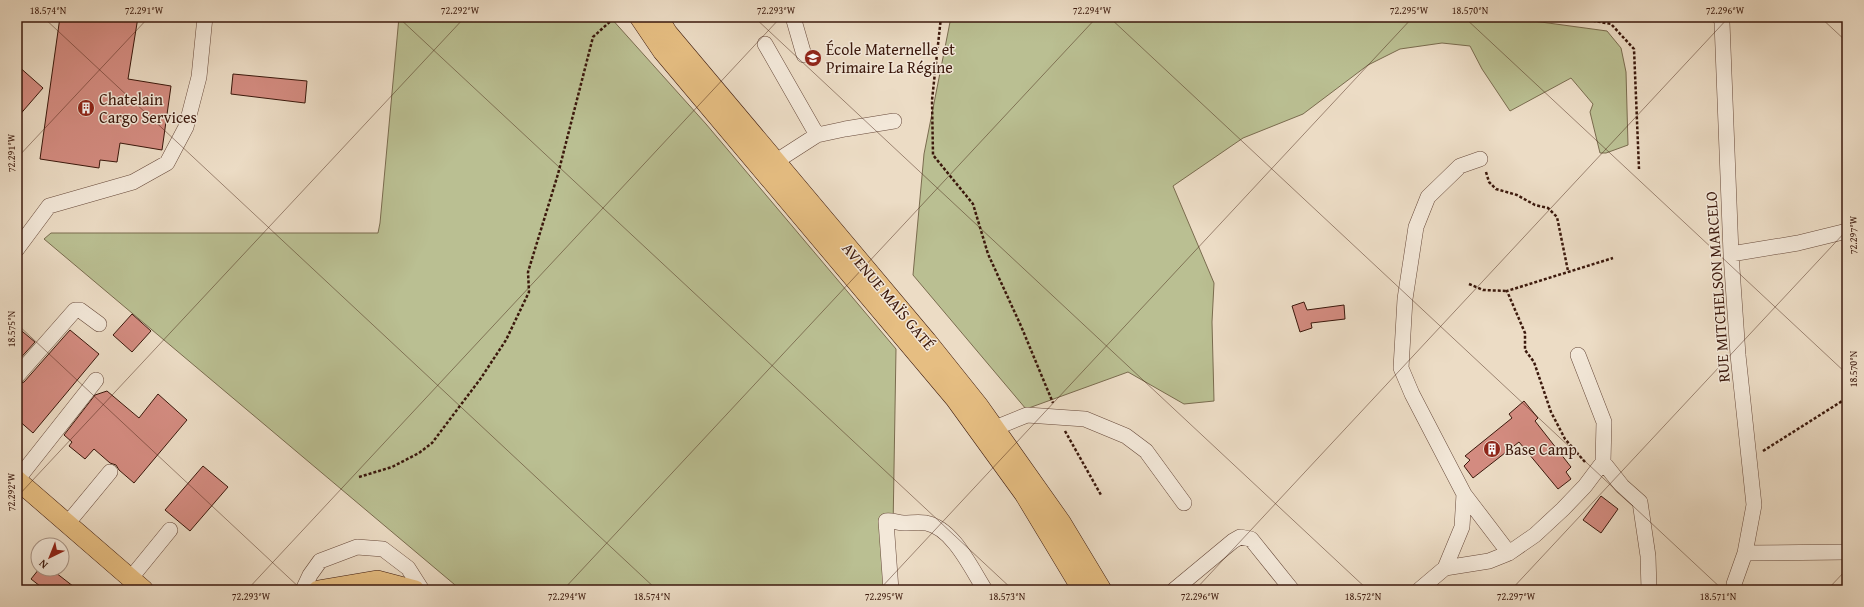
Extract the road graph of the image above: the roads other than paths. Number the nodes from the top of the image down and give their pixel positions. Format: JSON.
{"nodes":[{"id":1,"x":205,"y":17,"type":"edge"},
{"id":2,"x":639,"y":17,"type":"edge"},
{"id":3,"x":658,"y":17,"type":"edge"},
{"id":4,"x":793,"y":17,"type":"edge"},
{"id":5,"x":1720,"y":17,"type":"edge"},
{"id":6,"x":765,"y":44,"type":"dead end"},
{"id":7,"x":804,"y":55,"type":"dead end"},
{"id":8,"x":894,"y":121,"type":"dead end"},
{"id":9,"x":817,"y":135,"type":"junction"},
{"id":10,"x":1480,"y":159,"type":"road end"},
{"id":11,"x":775,"y":162,"type":"junction"},
{"id":12,"x":1847,"y":231,"type":"edge"},
{"id":13,"x":17,"y":249,"type":"edge"},
{"id":14,"x":1731,"y":254,"type":"junction"},
{"id":15,"x":99,"y":324,"type":"dead end"},
{"id":16,"x":1578,"y":355,"type":"dead end"},
{"id":17,"x":17,"y":376,"type":"edge"},
{"id":18,"x":96,"y":380,"type":"dead end"},
{"id":19,"x":995,"y":428,"type":"junction"},
{"id":20,"x":1599,"y":467,"type":"junction"},
{"id":21,"x":110,"y":472,"type":"dead end"},
{"id":22,"x":17,"y":480,"type":"edge"},
{"id":23,"x":1464,"y":494,"type":"junction"},
{"id":24,"x":1184,"y":503,"type":"dead end"},
{"id":25,"x":67,"y":524,"type":"junction"},
{"id":26,"x":170,"y":530,"type":"dead end"},
{"id":27,"x":1847,"y":552,"type":"edge"},
{"id":28,"x":1509,"y":553,"type":"junction"},
{"id":29,"x":1745,"y":553,"type":"junction"},
{"id":30,"x":1445,"y":568,"type":"junction"},
{"id":31,"x":137,"y":584,"type":"edge"},
{"id":32,"x":303,"y":590,"type":"edge"},
{"id":33,"x":318,"y":590,"type":"edge"},
{"id":34,"x":414,"y":590,"type":"edge"},
{"id":35,"x":422,"y":590,"type":"edge"},
{"id":36,"x":891,"y":590,"type":"edge"},
{"id":37,"x":985,"y":590,"type":"edge"},
{"id":38,"x":1082,"y":590,"type":"edge"},
{"id":39,"x":1102,"y":590,"type":"edge"},
{"id":40,"x":1174,"y":590,"type":"edge"},
{"id":41,"x":1292,"y":590,"type":"edge"},
{"id":42,"x":1419,"y":590,"type":"edge"},
{"id":43,"x":1649,"y":590,"type":"edge"},
{"id":44,"x":1734,"y":590,"type":"edge"}],
"edges":[{"from":1,"to":13,"type":"street"},
{"from":2,"to":38,"type":"main road","name":"AVENUE MAÏS GATÉ"},
{"from":3,"to":11,"type":"main road","name":"AVENUE MAÏS GATÉ"},
{"from":4,"to":7,"type":"street"},
{"from":5,"to":14,"type":"street","name":"RUE MITCHELSON MARCELO"},
{"from":6,"to":9,"type":"street"},
{"from":8,"to":9,"type":"street"},
{"from":9,"to":11,"type":"street"},
{"from":10,"to":23,"type":"street"},
{"from":11,"to":19,"type":"main road","name":"AVENUE MAÏS GATÉ"},
{"from":12,"to":14,"type":"street"},
{"from":14,"to":29,"type":"street","name":"RUE MITCHELSON MARCELO"},
{"from":15,"to":17,"type":"street"},
{"from":16,"to":20,"type":"street"},
{"from":18,"to":22,"type":"street"},
{"from":19,"to":24,"type":"street"},
{"from":19,"to":39,"type":"main road","name":"AVENUE MAÏS GATÉ"},
{"from":20,"to":28,"type":"street"},
{"from":20,"to":43,"type":"street"},
{"from":21,"to":25,"type":"street"},
{"from":22,"to":25,"type":"main road"},
{"from":23,"to":28,"type":"street"},
{"from":23,"to":30,"type":"street"},
{"from":25,"to":31,"type":"main road"},
{"from":26,"to":31,"type":"street"},
{"from":27,"to":29,"type":"street"},
{"from":28,"to":30,"type":"street"},
{"from":29,"to":44,"type":"street","name":"RUE MITCHELSON MARCELO"},
{"from":30,"to":42,"type":"street"},
{"from":32,"to":35,"type":"street"},
{"from":33,"to":34,"type":"main road"},
{"from":36,"to":37,"type":"street"},
{"from":40,"to":41,"type":"street"}]}
